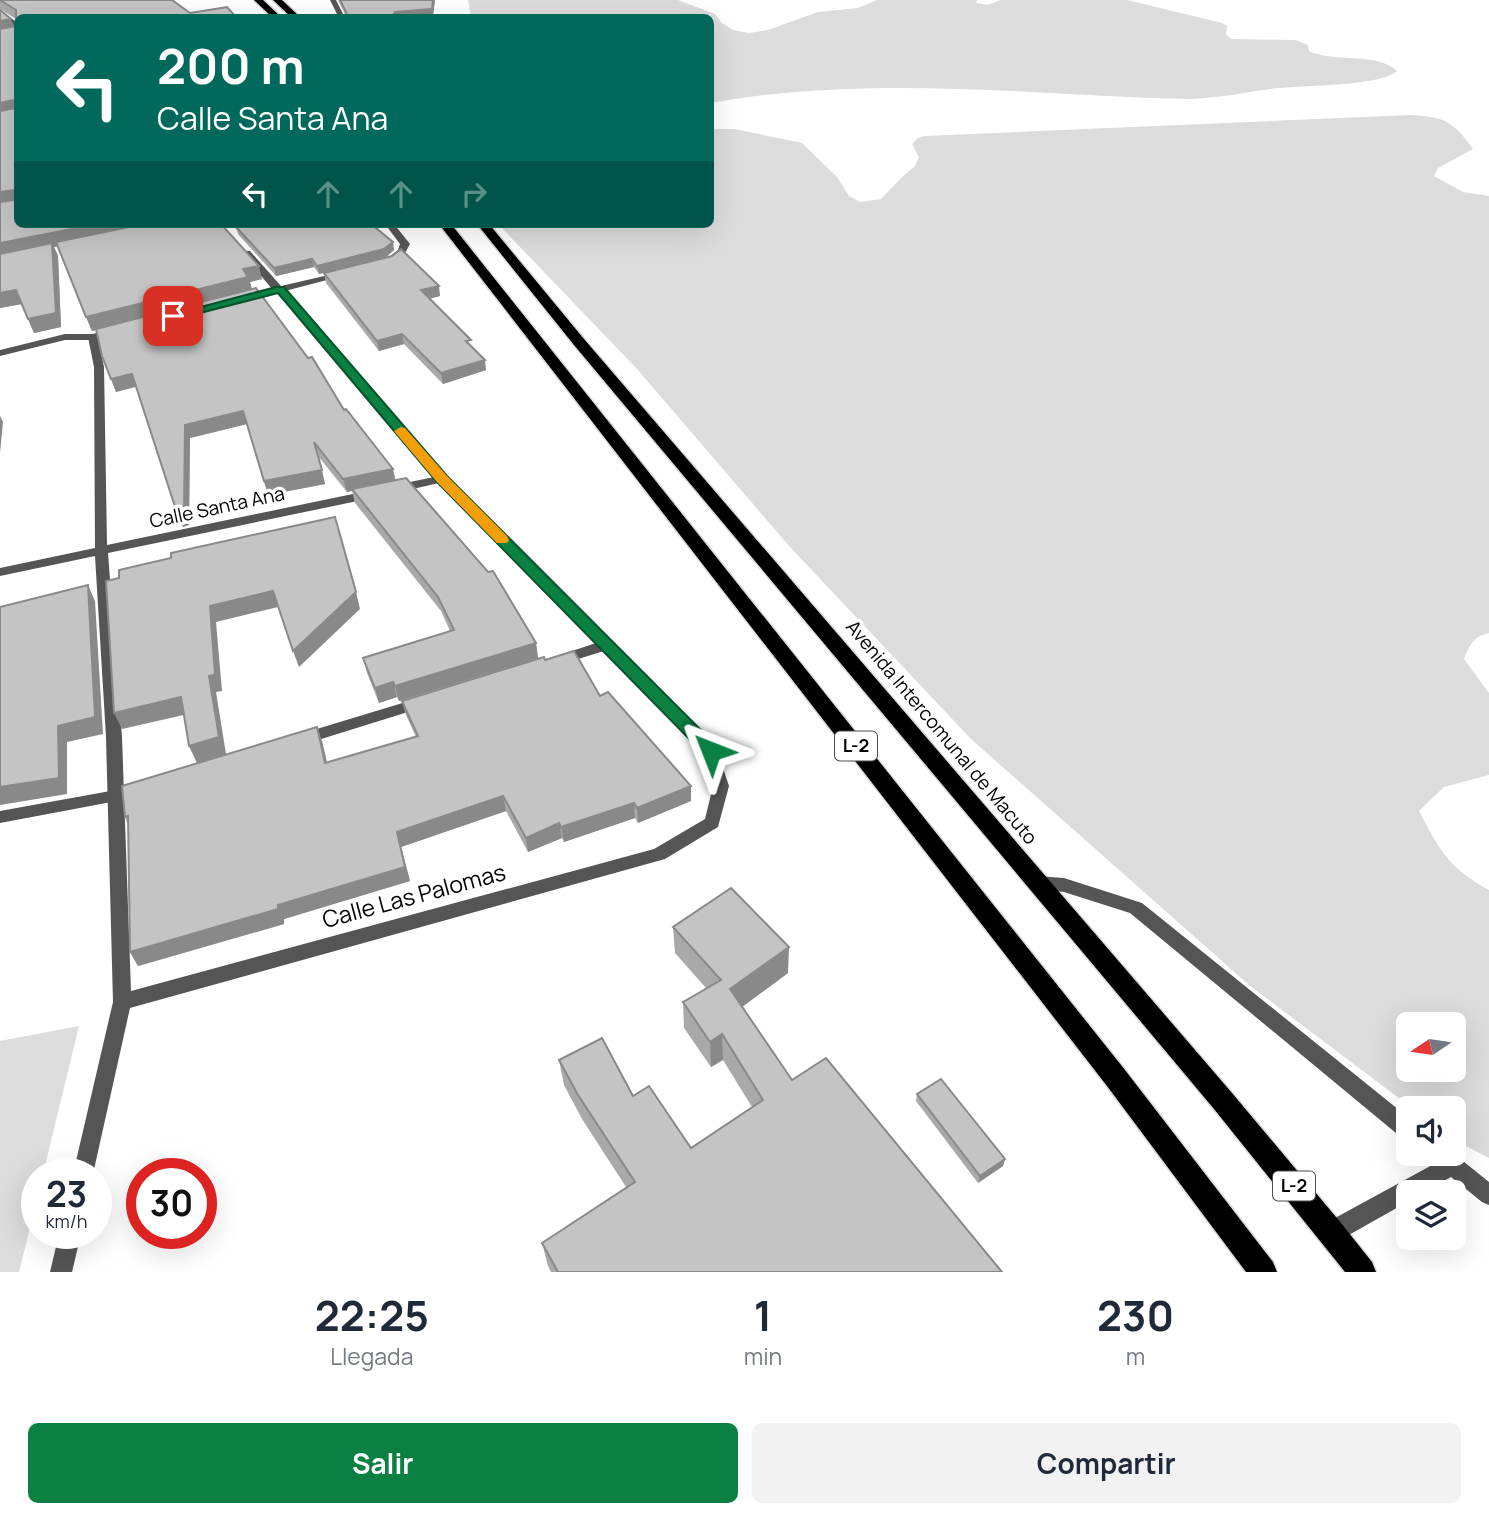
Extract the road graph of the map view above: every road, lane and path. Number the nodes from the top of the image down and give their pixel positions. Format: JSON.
{"nodes":[{"id":1,"x":258,"y":0,"type":"edge"},
{"id":2,"x":277,"y":0,"type":"edge"},
{"id":3,"x":274,"y":14,"type":"edge"},
{"id":4,"x":293,"y":14,"type":"edge"},
{"id":5,"x":392,"y":228,"type":"edge"},
{"id":6,"x":447,"y":228,"type":"edge"},
{"id":7,"x":486,"y":228,"type":"edge"},
{"id":8,"x":237,"y":243,"type":"edge"},
{"id":9,"x":378,"y":264,"type":"edge"},
{"id":10,"x":353,"y":270,"type":"edge"},
{"id":11,"x":280,"y":289,"type":"junction"},
{"id":12,"x":227,"y":303,"type":"edge"},
{"id":13,"x":133,"y":327,"type":"edge"},
{"id":14,"x":93,"y":337,"type":"junction"},
{"id":15,"x":0,"y":354,"type":"edge"},
{"id":16,"x":442,"y":479,"type":"junction"},
{"id":17,"x":101,"y":552,"type":"junction"},
{"id":18,"x":0,"y":572,"type":"edge"},
{"id":19,"x":607,"y":645,"type":"junction"},
{"id":20,"x":540,"y":666,"type":"edge"},
{"id":21,"x":434,"y":698,"type":"edge"},
{"id":22,"x":288,"y":743,"type":"edge"},
{"id":23,"x":123,"y":794,"type":"junction"},
{"id":24,"x":0,"y":817,"type":"edge"},
{"id":25,"x":1037,"y":883,"type":"junction"},
{"id":26,"x":122,"y":1002,"type":"junction"},
{"id":27,"x":1396,"y":1120,"type":"edge"},
{"id":28,"x":87,"y":1158,"type":"edge"},
{"id":29,"x":1434,"y":1166,"type":"edge"},
{"id":30,"x":1451,"y":1166,"type":"edge"},
{"id":31,"x":1489,"y":1195,"type":"edge"},
{"id":32,"x":1332,"y":1232,"type":"junction"},
{"id":33,"x":66,"y":1249,"type":"edge"},
{"id":34,"x":61,"y":1272,"type":"edge"},
{"id":35,"x":1262,"y":1272,"type":"edge"},
{"id":36,"x":1362,"y":1272,"type":"edge"}],
"edges":[{"from":1,"to":3,"type":"main road"},
{"from":2,"to":4,"type":"main road"},
{"from":5,"to":9,"type":"street"},
{"from":6,"to":35,"type":"main road","number":"L-2"},
{"from":7,"to":25,"type":"main road","name":"Avenida Intercomunal de Macuto","number":"L-2"},
{"from":8,"to":11,"type":"street"},
{"from":10,"to":11,"type":"street"},
{"from":11,"to":12,"type":"street"},
{"from":11,"to":16,"type":"street"},
{"from":13,"to":14,"type":"street"},
{"from":14,"to":15,"type":"street"},
{"from":14,"to":17,"type":"street"},
{"from":16,"to":17,"type":"street","name":"Calle Santa Ana"},
{"from":16,"to":19,"type":"street"},
{"from":17,"to":18,"type":"street","name":"Calle Santa Ana"},
{"from":17,"to":23,"type":"street"},
{"from":19,"to":20,"type":"street"},
{"from":19,"to":26,"type":"street","name":"Calle Las Palomas"},
{"from":21,"to":22,"type":"street"},
{"from":23,"to":24,"type":"street"},
{"from":23,"to":26,"type":"street"},
{"from":25,"to":27,"type":"street"},
{"from":25,"to":32,"type":"main road","name":"Avenida Intercomunal de Macuto","number":"L-2"},
{"from":26,"to":28,"type":"street"},
{"from":29,"to":32,"type":"street"},
{"from":30,"to":31,"type":"street"},
{"from":32,"to":36,"type":"main road","name":"Avenida Intercomunal de Macuto","number":"L-2"},
{"from":33,"to":34,"type":"street"}]}
